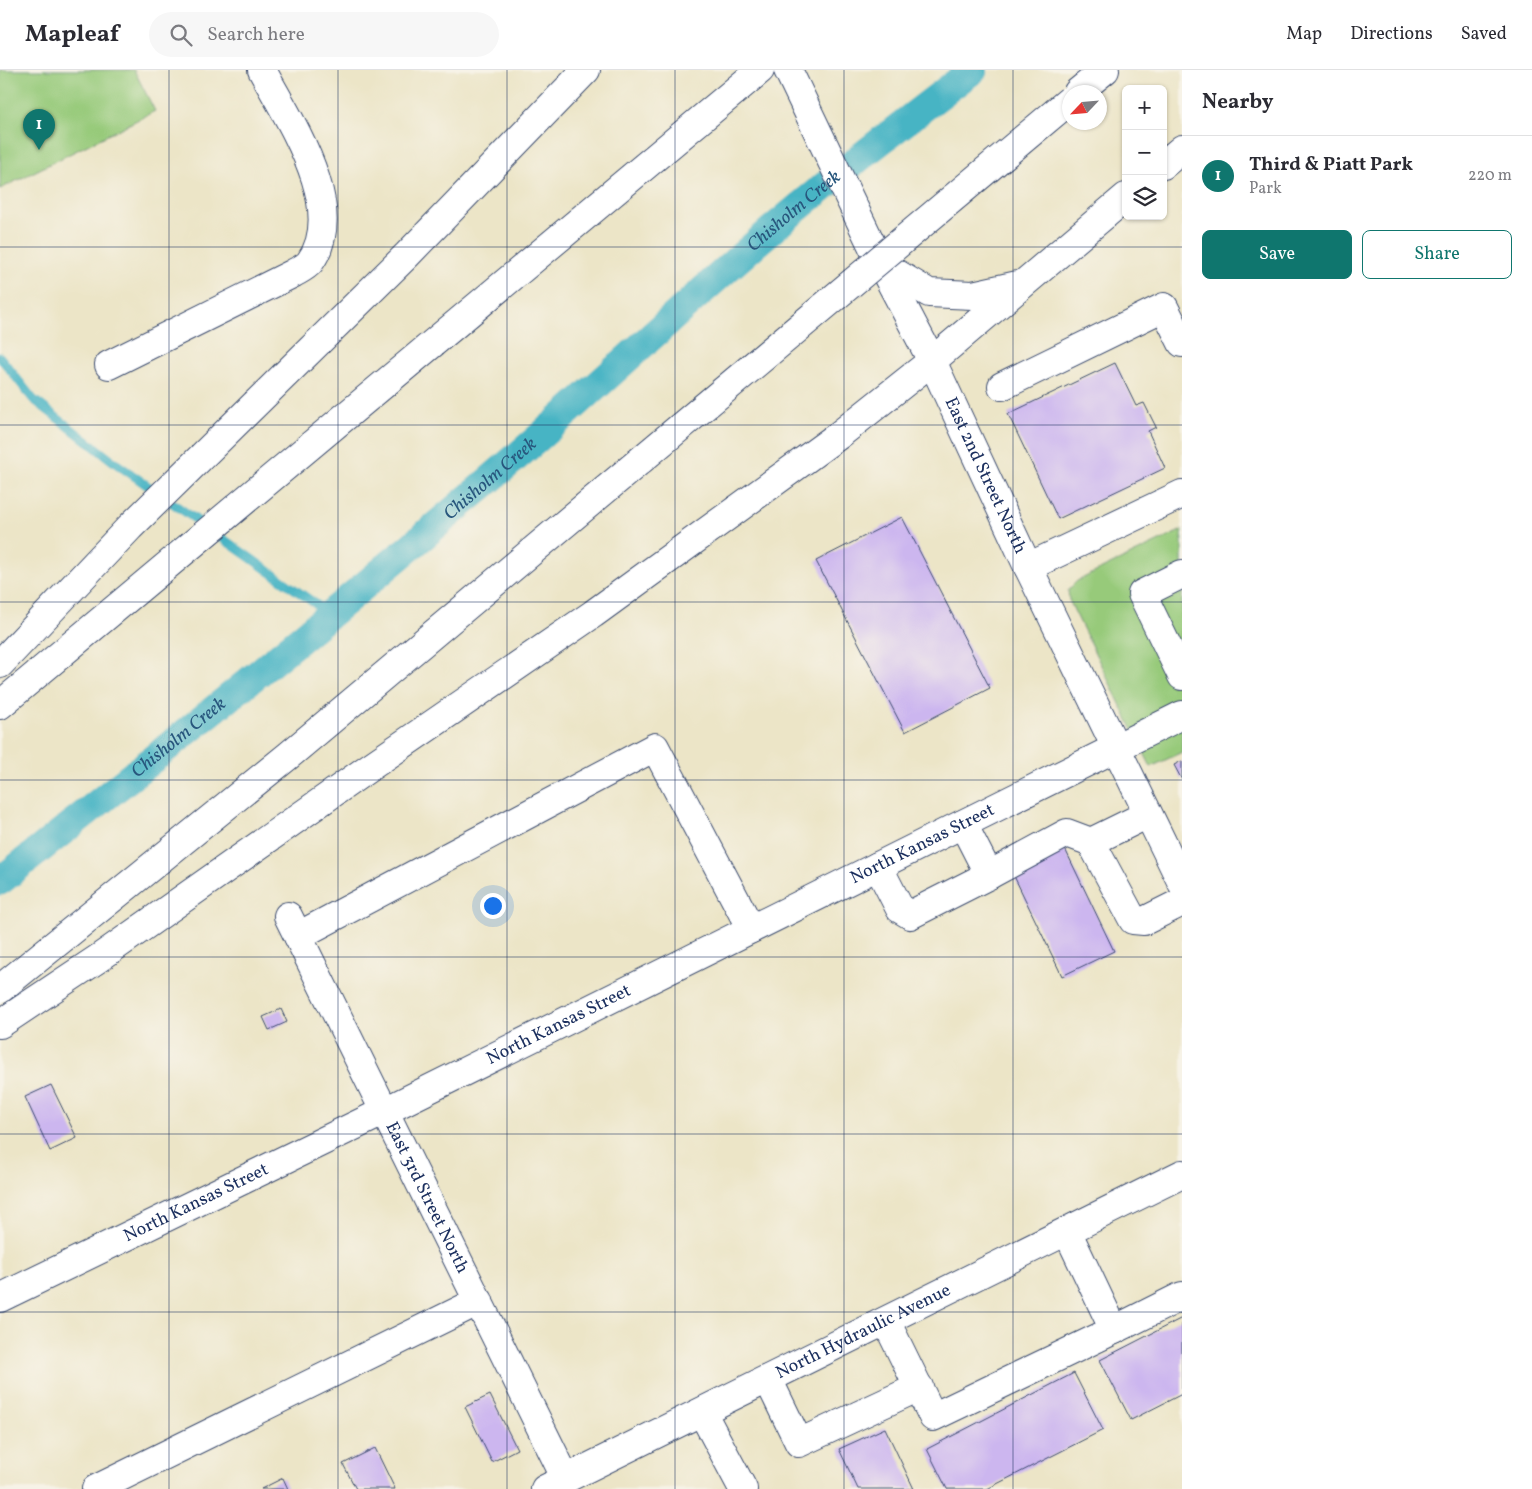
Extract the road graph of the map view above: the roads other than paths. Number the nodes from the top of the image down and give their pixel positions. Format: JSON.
{"nodes":[{"id":1,"x":262,"y":70,"type":"edge"},
{"id":2,"x":586,"y":70,"type":"edge"},
{"id":3,"x":760,"y":70,"type":"edge"},
{"id":4,"x":1105,"y":70,"type":"edge"},
{"id":5,"x":789,"y":72,"type":"edge"},
{"id":6,"x":1087,"y":85,"type":"edge"},
{"id":7,"x":1062,"y":107,"type":"edge"},
{"id":8,"x":1182,"y":149,"type":"edge"},
{"id":9,"x":1167,"y":162,"type":"edge"},
{"id":10,"x":1122,"y":200,"type":"edge"},
{"id":11,"x":881,"y":264,"type":"junction"},
{"id":12,"x":1023,"y":284,"type":"junction"},
{"id":13,"x":1182,"y":343,"type":"edge"},
{"id":14,"x":932,"y":361,"type":"junction"},
{"id":15,"x":109,"y":365,"type":"dead end"},
{"id":16,"x":1002,"y":386,"type":"dead end"},
{"id":17,"x":1182,"y":494,"type":"edge"},
{"id":18,"x":1028,"y":567,"type":"junction"},
{"id":19,"x":1182,"y":574,"type":"edge"},
{"id":20,"x":0,"y":664,"type":"edge"},
{"id":21,"x":1182,"y":676,"type":"edge"},
{"id":22,"x":0,"y":705,"type":"edge"},
{"id":23,"x":1182,"y":715,"type":"edge"},
{"id":24,"x":1116,"y":748,"type":"junction"},
{"id":25,"x":1148,"y":814,"type":"junction"},
{"id":26,"x":963,"y":824,"type":"junction"},
{"id":27,"x":1091,"y":842,"type":"junction"},
{"id":28,"x":878,"y":866,"type":"junction"},
{"id":29,"x":989,"y":875,"type":"junction"},
{"id":30,"x":1182,"y":883,"type":"edge"},
{"id":31,"x":1182,"y":902,"type":"edge"},
{"id":32,"x":752,"y":929,"type":"junction"},
{"id":33,"x":0,"y":989,"type":"edge"},
{"id":34,"x":0,"y":1024,"type":"edge"},
{"id":35,"x":385,"y":1111,"type":"junction"},
{"id":36,"x":1182,"y":1174,"type":"edge"},
{"id":37,"x":1067,"y":1231,"type":"junction"},
{"id":38,"x":1182,"y":1296,"type":"edge"},
{"id":39,"x":0,"y":1298,"type":"edge"},
{"id":40,"x":479,"y":1301,"type":"junction"},
{"id":41,"x":886,"y":1320,"type":"junction"},
{"id":42,"x":1114,"y":1330,"type":"junction"},
{"id":43,"x":768,"y":1379,"type":"junction"},
{"id":44,"x":919,"y":1387,"type":"junction"},
{"id":45,"x":702,"y":1412,"type":"junction"},
{"id":46,"x":556,"y":1484,"type":"edge"},
{"id":47,"x":96,"y":1489,"type":"edge"},
{"id":48,"x":743,"y":1489,"type":"edge"}],
"edges":[{"from":1,"to":15,"type":"main road"},
{"from":2,"to":20,"type":"main road"},
{"from":3,"to":22,"type":"main road"},
{"from":4,"to":6,"type":"main road"},
{"from":5,"to":11,"type":"main road","name":"East 2nd Street North"},
{"from":7,"to":33,"type":"main road","bridge":true},
{"from":8,"to":9,"type":"main road"},
{"from":10,"to":12,"type":"main road"},
{"from":11,"to":12,"type":"main road"},
{"from":11,"to":14,"type":"main road","name":"East 2nd Street North"},
{"from":12,"to":14,"type":"main road"},
{"from":13,"to":16,"type":"main road"},
{"from":14,"to":18,"type":"main road","name":"East 2nd Street North"},
{"from":14,"to":34,"type":"main road"},
{"from":17,"to":18,"type":"main road"},
{"from":18,"to":24,"type":"main road","name":"East 2nd Street North"},
{"from":19,"to":21,"type":"main road"},
{"from":23,"to":24,"type":"main road","name":"North Kansas Street"},
{"from":24,"to":25,"type":"main road","name":"East 2nd Street North"},
{"from":24,"to":26,"type":"main road","name":"North Kansas Street"},
{"from":25,"to":27,"type":"main road"},
{"from":25,"to":30,"type":"main road","name":"East 2nd Street North"},
{"from":26,"to":28,"type":"main road","name":"North Kansas Street"},
{"from":26,"to":29,"type":"main road"},
{"from":27,"to":29,"type":"main road"},
{"from":27,"to":31,"type":"main road"},
{"from":28,"to":29,"type":"main road"},
{"from":28,"to":32,"type":"main road","name":"North Kansas Street"},
{"from":32,"to":35,"type":"main road","name":"North Kansas Street"},
{"from":32,"to":35,"type":"main road","name":"East 3rd Street North"},
{"from":35,"to":39,"type":"main road","name":"North Kansas Street"},
{"from":35,"to":40,"type":"main road","name":"East 3rd Street North"},
{"from":36,"to":37,"type":"main road","name":"North Hydraulic Avenue"},
{"from":37,"to":41,"type":"main road","name":"North Hydraulic Avenue"},
{"from":37,"to":42,"type":"main road"},
{"from":38,"to":42,"type":"main road"},
{"from":40,"to":46,"type":"main road","name":"East 3rd Street North"},
{"from":40,"to":47,"type":"main road"},
{"from":41,"to":43,"type":"main road","name":"North Hydraulic Avenue"},
{"from":41,"to":44,"type":"main road"},
{"from":42,"to":44,"type":"main road"},
{"from":43,"to":44,"type":"main road"},
{"from":43,"to":45,"type":"main road","name":"North Hydraulic Avenue"},
{"from":45,"to":46,"type":"main road","name":"North Hydraulic Avenue"},
{"from":45,"to":48,"type":"main road"}]}
